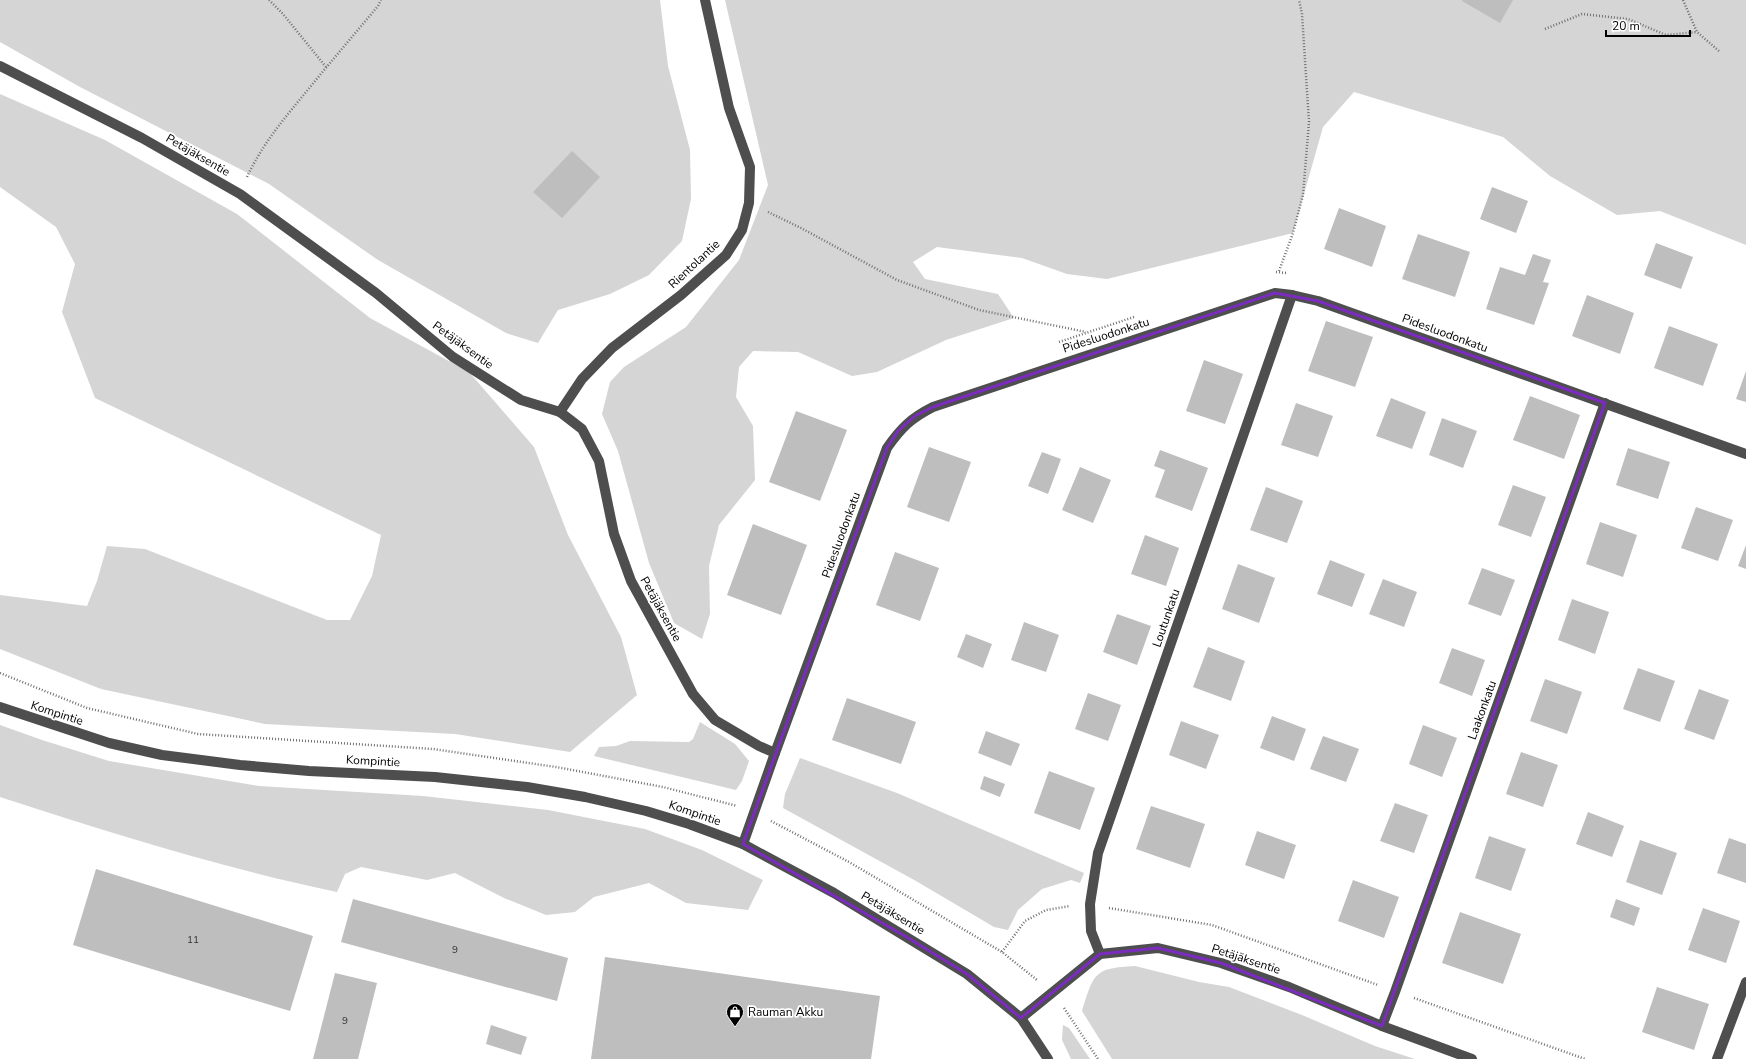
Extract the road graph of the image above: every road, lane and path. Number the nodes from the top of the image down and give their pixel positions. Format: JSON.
{"nodes":[{"id":1,"x":269,"y":0,"type":"edge"},
{"id":2,"x":381,"y":0,"type":"edge"},
{"id":3,"x":705,"y":0,"type":"edge"},
{"id":4,"x":1299,"y":0,"type":"edge"},
{"id":5,"x":1683,"y":0,"type":"edge"},
{"id":6,"x":1545,"y":29,"type":"dead end"},
{"id":7,"x":1698,"y":32,"type":"junction"},
{"id":8,"x":1719,"y":51,"type":"dead end"},
{"id":9,"x":0,"y":66,"type":"edge"},
{"id":10,"x":326,"y":67,"type":"junction"},
{"id":11,"x":240,"y":194,"type":"junction"},
{"id":12,"x":749,"y":203,"type":"junction"},
{"id":13,"x":1279,"y":271,"type":"junction"},
{"id":14,"x":1272,"y":273,"type":"dead end"},
{"id":15,"x":1293,"y":274,"type":"dead end"},
{"id":16,"x":1275,"y":293,"type":"junction"},
{"id":17,"x":1292,"y":295,"type":"junction"},
{"id":18,"x":1139,"y":316,"type":"dead end"},
{"id":19,"x":1087,"y":332,"type":"junction"},
{"id":20,"x":1058,"y":342,"type":"dead end"},
{"id":21,"x":1605,"y":404,"type":"junction"},
{"id":22,"x":560,"y":412,"type":"junction"},
{"id":23,"x":1746,"y":454,"type":"edge"},
{"id":24,"x":0,"y":707,"type":"edge"},
{"id":25,"x":775,"y":753,"type":"junction"},
{"id":26,"x":740,"y":798,"type":"dead end"},
{"id":27,"x":737,"y":806,"type":"dead end"},
{"id":28,"x":743,"y":844,"type":"junction"},
{"id":29,"x":1100,"y":954,"type":"junction"},
{"id":30,"x":1746,"y":982,"type":"edge"},
{"id":31,"x":1021,"y":1018,"type":"junction"},
{"id":32,"x":1382,"y":1026,"type":"junction"},
{"id":33,"x":1048,"y":1059,"type":"edge"},
{"id":34,"x":1472,"y":1059,"type":"edge"},
{"id":35,"x":1717,"y":1059,"type":"edge"}],
"edges":[{"from":1,"to":10,"type":"path"},
{"from":2,"to":10,"type":"path"},
{"from":3,"to":12,"type":"street","name":"Rientolantie"},
{"from":4,"to":13,"type":"path"},
{"from":5,"to":7,"type":"path"},
{"from":6,"to":7,"type":"path"},
{"from":7,"to":8,"type":"path"},
{"from":9,"to":11,"type":"street","name":"Petäjäksentie"},
{"from":10,"to":11,"type":"path"},
{"from":11,"to":22,"type":"street","name":"Petäjäksentie"},
{"from":12,"to":19,"type":"path"},
{"from":12,"to":22,"type":"street","name":"Rientolantie"},
{"from":13,"to":14,"type":"path"},
{"from":13,"to":15,"type":"path"},
{"from":13,"to":16,"type":"path"},
{"from":16,"to":17,"type":"street","name":"Pidesluodonkatu"},
{"from":16,"to":25,"type":"street","name":"Pidesluodonkatu"},
{"from":17,"to":21,"type":"street","name":"Pidesluodonkatu"},
{"from":17,"to":29,"type":"street","name":"Loutunkatu"},
{"from":18,"to":19,"type":"path"},
{"from":19,"to":20,"type":"path"},
{"from":21,"to":23,"type":"street","name":"Pidesluodonkatu"},
{"from":21,"to":32,"type":"street","name":"Laakonkatu"},
{"from":22,"to":25,"type":"street","name":"Petäjäksentie"},
{"from":24,"to":28,"type":"street","name":"Kompintie"},
{"from":25,"to":28,"type":"street","name":"Pidesluodonkatu"},
{"from":26,"to":27,"type":"path"},
{"from":28,"to":31,"type":"street","name":"Petäjäksentie"},
{"from":29,"to":31,"type":"street"},
{"from":29,"to":32,"type":"street","name":"Petäjäksentie"},
{"from":30,"to":35,"type":"street"},
{"from":31,"to":33,"type":"street","name":"Petäjäksentie"},
{"from":32,"to":34,"type":"street","name":"Petäjäksentie"}]}
